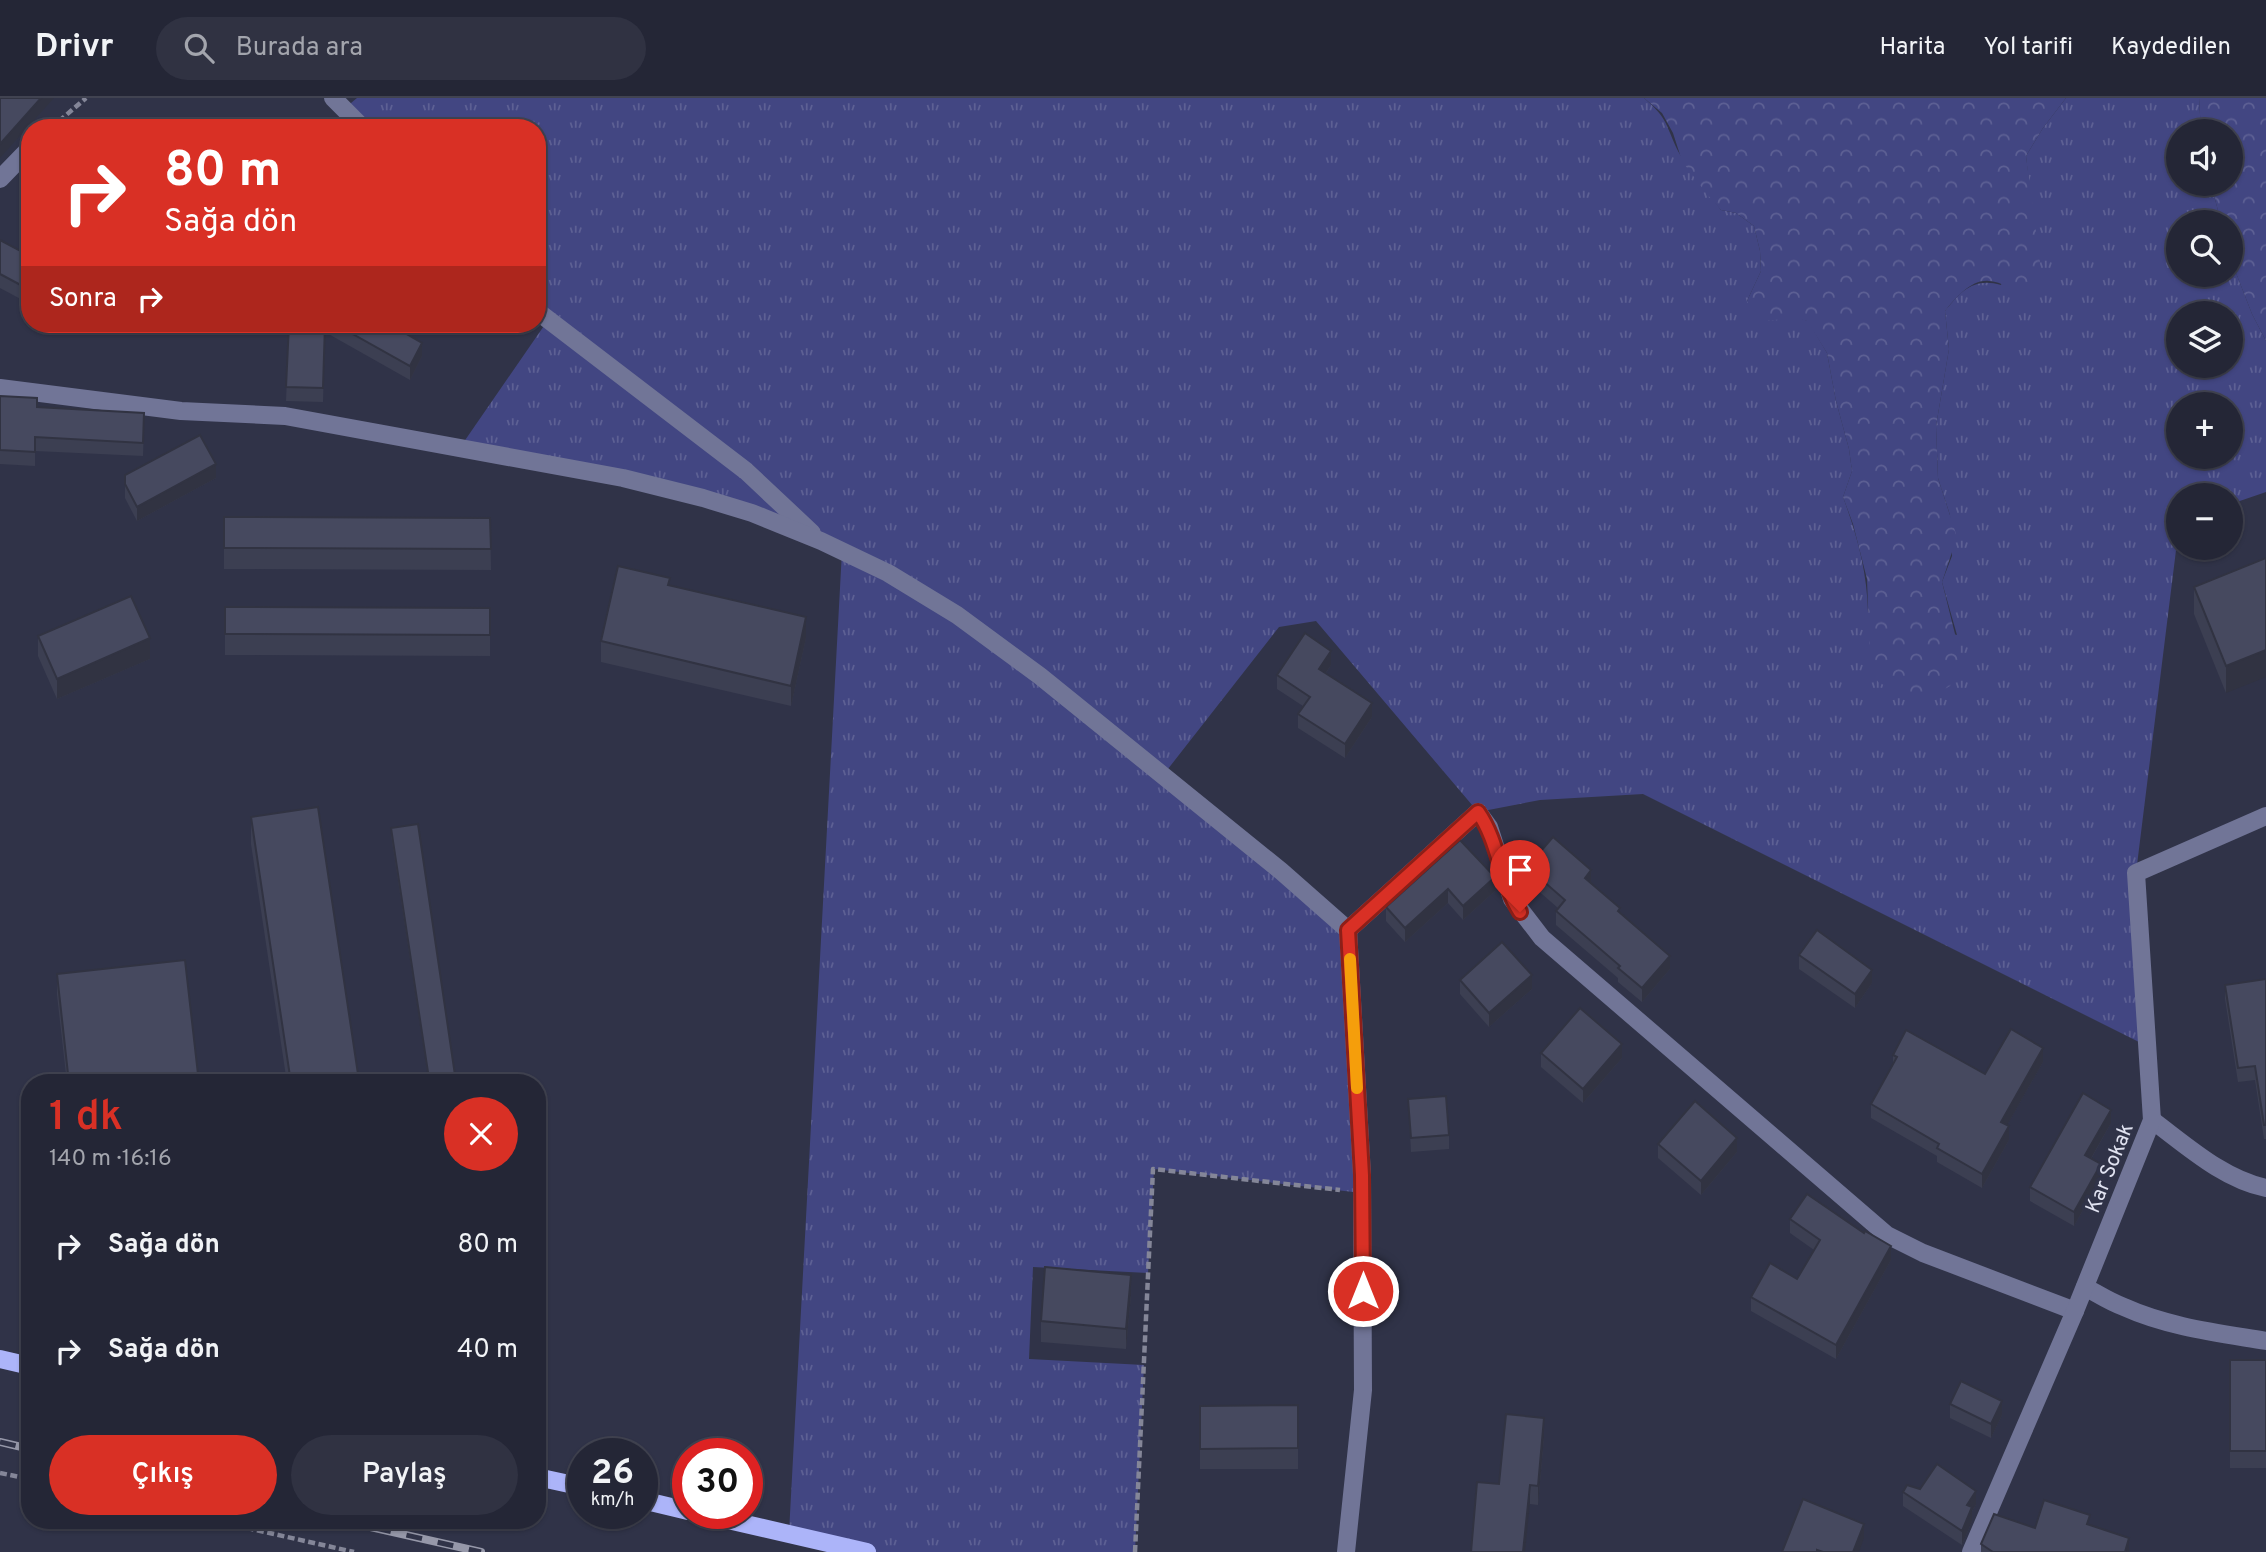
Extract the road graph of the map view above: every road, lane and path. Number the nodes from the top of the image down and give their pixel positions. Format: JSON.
{"nodes":[{"id":1,"x":86,"y":98,"type":"edge"},
{"id":2,"x":333,"y":98,"type":"edge"},
{"id":3,"x":62,"y":119,"type":"edge"},
{"id":4,"x":354,"y":119,"type":"edge"},
{"id":5,"x":21,"y":157,"type":"edge"},
{"id":6,"x":0,"y":178,"type":"edge"},
{"id":7,"x":546,"y":318,"type":"edge"},
{"id":8,"x":0,"y":388,"type":"edge"},
{"id":9,"x":821,"y":541,"type":"junction"},
{"id":10,"x":2266,"y":816,"type":"edge"},
{"id":11,"x":1348,"y":930,"type":"junction"},
{"id":12,"x":2152,"y":1120,"type":"junction"},
{"id":13,"x":2266,"y":1188,"type":"edge"},
{"id":14,"x":1362,"y":1193,"type":"junction"},
{"id":15,"x":2085,"y":1287,"type":"junction"},
{"id":16,"x":2075,"y":1311,"type":"junction"},
{"id":17,"x":2266,"y":1340,"type":"edge"},
{"id":18,"x":0,"y":1359,"type":"edge"},
{"id":19,"x":21,"y":1364,"type":"edge"},
{"id":20,"x":0,"y":1473,"type":"edge"},
{"id":21,"x":21,"y":1477,"type":"edge"},
{"id":22,"x":546,"y":1479,"type":"edge"},
{"id":23,"x":567,"y":1484,"type":"edge"},
{"id":24,"x":763,"y":1528,"type":"edge"},
{"id":25,"x":252,"y":1529,"type":"edge"},
{"id":26,"x":354,"y":1552,"type":"edge"},
{"id":27,"x":866,"y":1552,"type":"edge"},
{"id":28,"x":1135,"y":1552,"type":"edge"},
{"id":29,"x":1346,"y":1552,"type":"edge"},
{"id":30,"x":1971,"y":1552,"type":"edge"}],
"edges":[{"from":1,"to":3,"type":"path"},
{"from":2,"to":4,"type":"street"},
{"from":5,"to":6,"type":"street"},
{"from":7,"to":9,"type":"street"},
{"from":8,"to":9,"type":"street"},
{"from":9,"to":11,"type":"street"},
{"from":10,"to":12,"type":"street","name":"Kar Sokak"},
{"from":11,"to":14,"type":"street"},
{"from":11,"to":16,"type":"street"},
{"from":12,"to":13,"type":"street"},
{"from":12,"to":15,"type":"street","name":"Kar Sokak"},
{"from":14,"to":28,"type":"path"},
{"from":14,"to":29,"type":"street"},
{"from":15,"to":16,"type":"street","name":"Kar Sokak"},
{"from":15,"to":17,"type":"street"},
{"from":16,"to":30,"type":"street","name":"Kar Sokak"},
{"from":18,"to":19,"type":"main road"},
{"from":20,"to":21,"type":"path"},
{"from":22,"to":23,"type":"main road"},
{"from":24,"to":27,"type":"main road"},
{"from":25,"to":26,"type":"path"}]}
